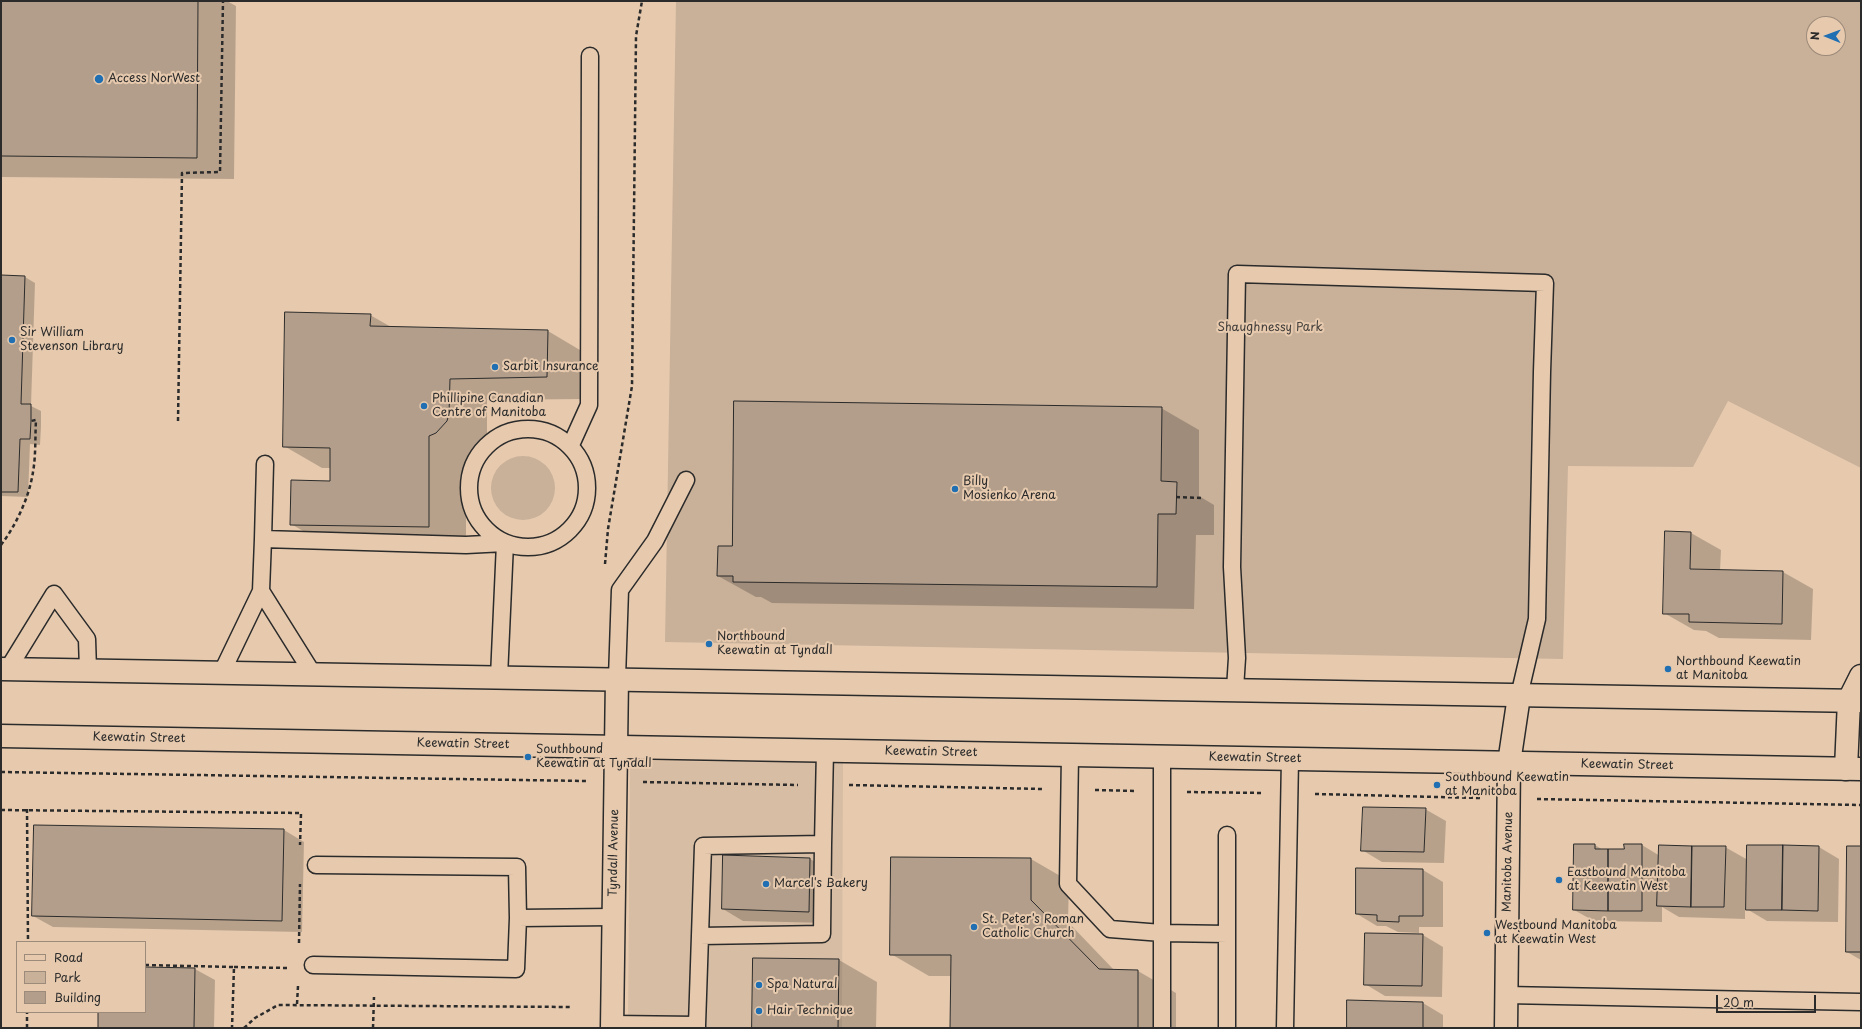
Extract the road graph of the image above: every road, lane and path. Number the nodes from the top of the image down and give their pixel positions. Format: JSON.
{"nodes":[{"id":1,"x":223,"y":1,"type":"edge"},
{"id":2,"x":642,"y":1,"type":"edge"},
{"id":3,"x":590,"y":56,"type":"dead end"},
{"id":4,"x":31,"y":421,"type":"dead end"},
{"id":5,"x":178,"y":421,"type":"dead end"},
{"id":6,"x":570,"y":447,"type":"junction"},
{"id":7,"x":264,"y":464,"type":"dead end"},
{"id":8,"x":686,"y":480,"type":"dead end"},
{"id":9,"x":1176,"y":496,"type":"dead end"},
{"id":10,"x":1201,"y":498,"type":"dead end"},
{"id":11,"x":263,"y":539,"type":"junction"},
{"id":12,"x":505,"y":543,"type":"junction"},
{"id":13,"x":1,"y":545,"type":"edge"},
{"id":14,"x":605,"y":568,"type":"dead end"},
{"id":15,"x":261,"y":591,"type":"junction"},
{"id":16,"x":5,"y":669,"type":"edge"},
{"id":17,"x":88,"y":670,"type":"junction"},
{"id":18,"x":222,"y":672,"type":"junction"},
{"id":19,"x":313,"y":674,"type":"junction"},
{"id":20,"x":1861,"y":676,"type":"edge"},
{"id":21,"x":499,"y":677,"type":"junction"},
{"id":22,"x":617,"y":678,"type":"junction"},
{"id":23,"x":1235,"y":689,"type":"junction"},
{"id":24,"x":1519,"y":696,"type":"junction"},
{"id":25,"x":1855,"y":701,"type":"edge"},
{"id":26,"x":1,"y":736,"type":"edge"},
{"id":27,"x":575,"y":746,"type":"junction"},
{"id":28,"x":616,"y":746,"type":"junction"},
{"id":29,"x":825,"y":750,"type":"junction"},
{"id":30,"x":1070,"y":755,"type":"junction"},
{"id":31,"x":1162,"y":756,"type":"junction"},
{"id":32,"x":1290,"y":759,"type":"junction"},
{"id":33,"x":1509,"y":763,"type":"junction"},
{"id":34,"x":1853,"y":769,"type":"edge"},
{"id":35,"x":1,"y":772,"type":"edge"},
{"id":36,"x":574,"y":781,"type":"junction"},
{"id":37,"x":615,"y":781,"type":"junction"},
{"id":38,"x":824,"y":785,"type":"junction"},
{"id":39,"x":1070,"y":790,"type":"junction"},
{"id":40,"x":1162,"y":791,"type":"junction"},
{"id":41,"x":1289,"y":794,"type":"junction"},
{"id":42,"x":1508,"y":798,"type":"junction"},
{"id":43,"x":1861,"y":805,"type":"edge"},
{"id":44,"x":27,"y":809,"type":"junction"},
{"id":45,"x":1,"y":810,"type":"edge"},
{"id":46,"x":1227,"y":835,"type":"dead end"},
{"id":47,"x":823,"y":844,"type":"junction"},
{"id":48,"x":300,"y":852,"type":"dead end"},
{"id":49,"x":316,"y":865,"type":"dead end"},
{"id":50,"x":300,"y":883,"type":"dead end"},
{"id":51,"x":612,"y":917,"type":"junction"},
{"id":52,"x":518,"y":918,"type":"junction"},
{"id":53,"x":1162,"y":933,"type":"junction"},
{"id":54,"x":1227,"y":934,"type":"junction"},
{"id":55,"x":700,"y":936,"type":"junction"},
{"id":56,"x":28,"y":941,"type":"edge"},
{"id":57,"x":299,"y":944,"type":"dead end"},
{"id":58,"x":146,"y":965,"type":"edge"},
{"id":59,"x":313,"y":965,"type":"dead end"},
{"id":60,"x":234,"y":967,"type":"junction"},
{"id":61,"x":291,"y":968,"type":"dead end"},
{"id":62,"x":298,"y":982,"type":"dead end"},
{"id":63,"x":1506,"y":995,"type":"junction"},
{"id":64,"x":374,"y":998,"type":"dead end"},
{"id":65,"x":1861,"y":1002,"type":"edge"},
{"id":66,"x":297,"y":1004,"type":"junction"},
{"id":67,"x":374,"y":1005,"type":"junction"},
{"id":68,"x":571,"y":1007,"type":"dead end"},
{"id":69,"x":27,"y":1013,"type":"edge"},
{"id":70,"x":612,"y":1026,"type":"edge"},
{"id":71,"x":697,"y":1027,"type":"edge"},
{"id":72,"x":27,"y":1028,"type":"edge"},
{"id":73,"x":232,"y":1028,"type":"edge"},
{"id":74,"x":244,"y":1028,"type":"edge"},
{"id":75,"x":373,"y":1028,"type":"edge"},
{"id":76,"x":1162,"y":1028,"type":"edge"},
{"id":77,"x":1227,"y":1028,"type":"edge"},
{"id":78,"x":1285,"y":1028,"type":"edge"},
{"id":79,"x":1506,"y":1028,"type":"edge"}],
"edges":[{"from":1,"to":5,"type":"path"},
{"from":2,"to":14,"type":"path"},
{"from":3,"to":6,"type":"lane"},
{"from":4,"to":13,"type":"path"},
{"from":6,"to":12,"type":"lane"},
{"from":6,"to":12,"type":"lane"},
{"from":7,"to":11,"type":"lane"},
{"from":8,"to":22,"type":"lane"},
{"from":9,"to":10,"type":"path"},
{"from":11,"to":12,"type":"lane"},
{"from":11,"to":15,"type":"lane"},
{"from":12,"to":21,"type":"lane"},
{"from":15,"to":18,"type":"lane"},
{"from":15,"to":19,"type":"lane"},
{"from":16,"to":17,"type":"main road"},
{"from":16,"to":17,"type":"lane"},
{"from":17,"to":18,"type":"main road"},
{"from":18,"to":19,"type":"main road"},
{"from":19,"to":21,"type":"main road"},
{"from":20,"to":25,"type":"main road"},
{"from":21,"to":22,"type":"main road"},
{"from":22,"to":23,"type":"main road"},
{"from":22,"to":28,"type":"main road","name":"Tyndall Avenue"},
{"from":23,"to":24,"type":"main road"},
{"from":23,"to":24,"type":"lane"},
{"from":24,"to":25,"type":"main road"},
{"from":24,"to":33,"type":"main road","name":"Manitoba Avenue"},
{"from":25,"to":34,"type":"main road"},
{"from":26,"to":27,"type":"main road","name":"Keewatin Street"},
{"from":27,"to":28,"type":"main road","name":"Keewatin Street"},
{"from":27,"to":36,"type":"path"},
{"from":28,"to":29,"type":"main road","name":"Keewatin Street"},
{"from":28,"to":37,"type":"main road","name":"Tyndall Avenue"},
{"from":29,"to":30,"type":"main road","name":"Keewatin Street"},
{"from":29,"to":38,"type":"lane"},
{"from":30,"to":31,"type":"main road","name":"Keewatin Street"},
{"from":30,"to":39,"type":"lane"},
{"from":31,"to":32,"type":"main road","name":"Keewatin Street"},
{"from":31,"to":40,"type":"lane"},
{"from":32,"to":33,"type":"main road","name":"Keewatin Street"},
{"from":32,"to":41,"type":"lane"},
{"from":33,"to":34,"type":"main road","name":"Keewatin Street"},
{"from":33,"to":42,"type":"main road","name":"Manitoba Avenue"},
{"from":35,"to":36,"type":"path"},
{"from":36,"to":37,"type":"path"},
{"from":37,"to":38,"type":"path"},
{"from":37,"to":51,"type":"main road","name":"Tyndall Avenue"},
{"from":38,"to":39,"type":"path"},
{"from":38,"to":47,"type":"lane"},
{"from":39,"to":40,"type":"path"},
{"from":39,"to":53,"type":"lane"},
{"from":40,"to":41,"type":"path"},
{"from":40,"to":53,"type":"lane"},
{"from":41,"to":42,"type":"path"},
{"from":41,"to":78,"type":"lane"},
{"from":42,"to":43,"type":"path"},
{"from":42,"to":63,"type":"main road","name":"Manitoba Avenue"},
{"from":44,"to":45,"type":"path"},
{"from":44,"to":48,"type":"path"},
{"from":44,"to":56,"type":"path"},
{"from":46,"to":54,"type":"lane"},
{"from":47,"to":55,"type":"lane"},
{"from":47,"to":55,"type":"lane"},
{"from":49,"to":52,"type":"lane"},
{"from":50,"to":57,"type":"path"},
{"from":51,"to":52,"type":"lane"},
{"from":51,"to":70,"type":"main road","name":"Tyndall Avenue"},
{"from":52,"to":59,"type":"lane"},
{"from":53,"to":54,"type":"lane"},
{"from":53,"to":76,"type":"lane"},
{"from":54,"to":77,"type":"lane"},
{"from":55,"to":71,"type":"lane"},
{"from":58,"to":60,"type":"path"},
{"from":60,"to":61,"type":"path"},
{"from":60,"to":73,"type":"path"},
{"from":62,"to":66,"type":"path"},
{"from":63,"to":65,"type":"lane"},
{"from":63,"to":79,"type":"main road","name":"Manitoba Avenue"},
{"from":64,"to":67,"type":"path"},
{"from":66,"to":67,"type":"path"},
{"from":66,"to":74,"type":"path"},
{"from":67,"to":68,"type":"path"},
{"from":67,"to":75,"type":"path"},
{"from":69,"to":72,"type":"path"},
{"from":70,"to":71,"type":"lane"}]}
